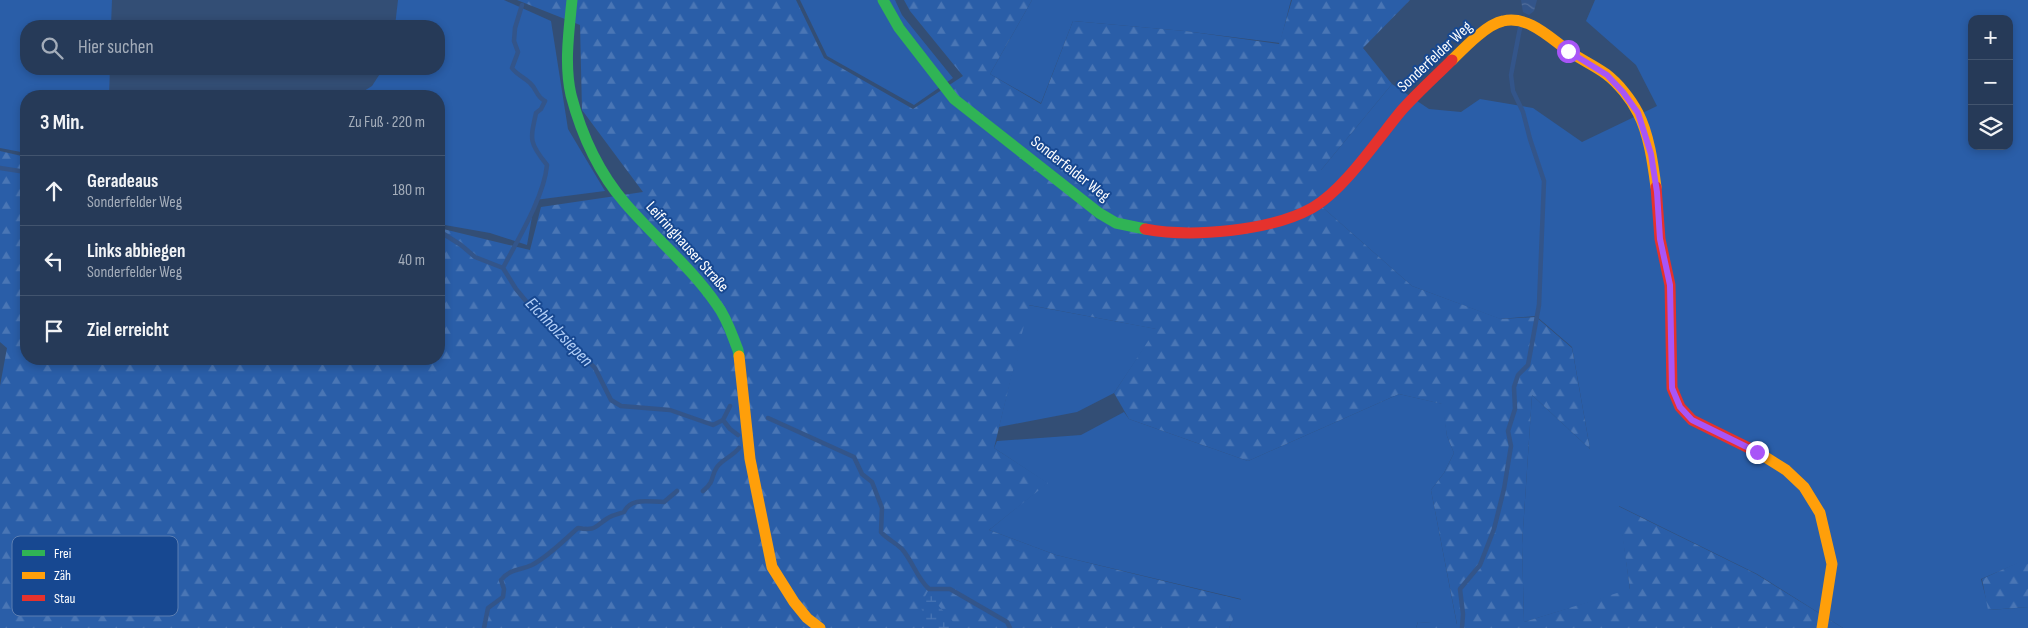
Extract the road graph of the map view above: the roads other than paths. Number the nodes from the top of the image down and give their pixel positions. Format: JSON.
{"nodes":[{"id":1,"x":572,"y":0,"type":"edge"},
{"id":2,"x":883,"y":0,"type":"edge"},
{"id":3,"x":820,"y":628,"type":"edge"},
{"id":4,"x":1822,"y":628,"type":"edge"}],
"edges":[{"from":1,"to":3,"type":"street","name":"Leifringhauser Straße"},
{"from":2,"to":4,"type":"street","name":"Sonderfelder Weg"}]}
